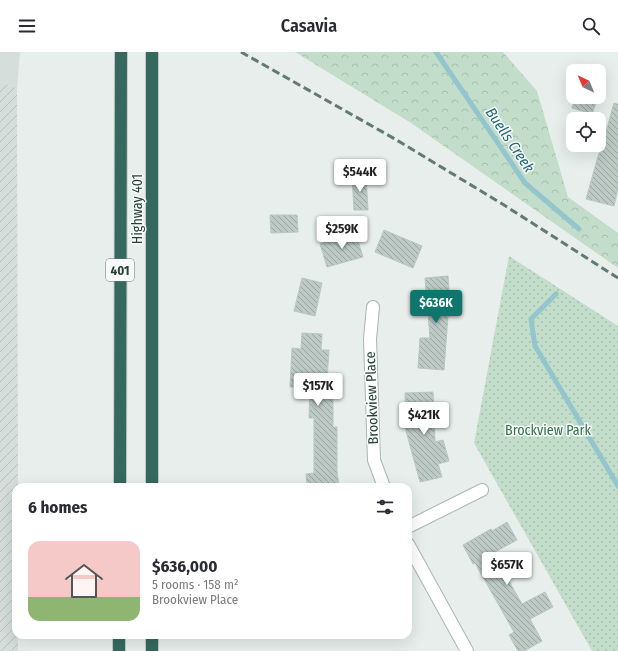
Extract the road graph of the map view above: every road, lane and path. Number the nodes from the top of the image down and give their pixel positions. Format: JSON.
{"nodes":[{"id":1,"x":121,"y":52,"type":"edge"},
{"id":2,"x":152,"y":52,"type":"edge"},
{"id":3,"x":373,"y":308,"type":"dead end"},
{"id":4,"x":120,"y":483,"type":"edge"},
{"id":5,"x":152,"y":483,"type":"edge"},
{"id":6,"x":383,"y":483,"type":"edge"},
{"id":7,"x":482,"y":490,"type":"dead end"},
{"id":8,"x":412,"y":525,"type":"edge"},
{"id":9,"x":412,"y":552,"type":"edge"},
{"id":10,"x":119,"y":639,"type":"edge"},
{"id":11,"x":152,"y":639,"type":"edge"},
{"id":12,"x":463,"y":650,"type":"edge"},
{"id":13,"x":119,"y":651,"type":"edge"},
{"id":14,"x":152,"y":651,"type":"edge"}],
"edges":[{"from":1,"to":4,"type":"highway","name":"Highway 401","number":"401"},
{"from":2,"to":5,"type":"highway","name":"Highway 401","number":"401"},
{"from":3,"to":6,"type":"street","name":"Brookview Place"},
{"from":7,"to":8,"type":"street"},
{"from":9,"to":12,"type":"street"},
{"from":10,"to":13,"type":"highway"},
{"from":11,"to":14,"type":"highway"}]}
